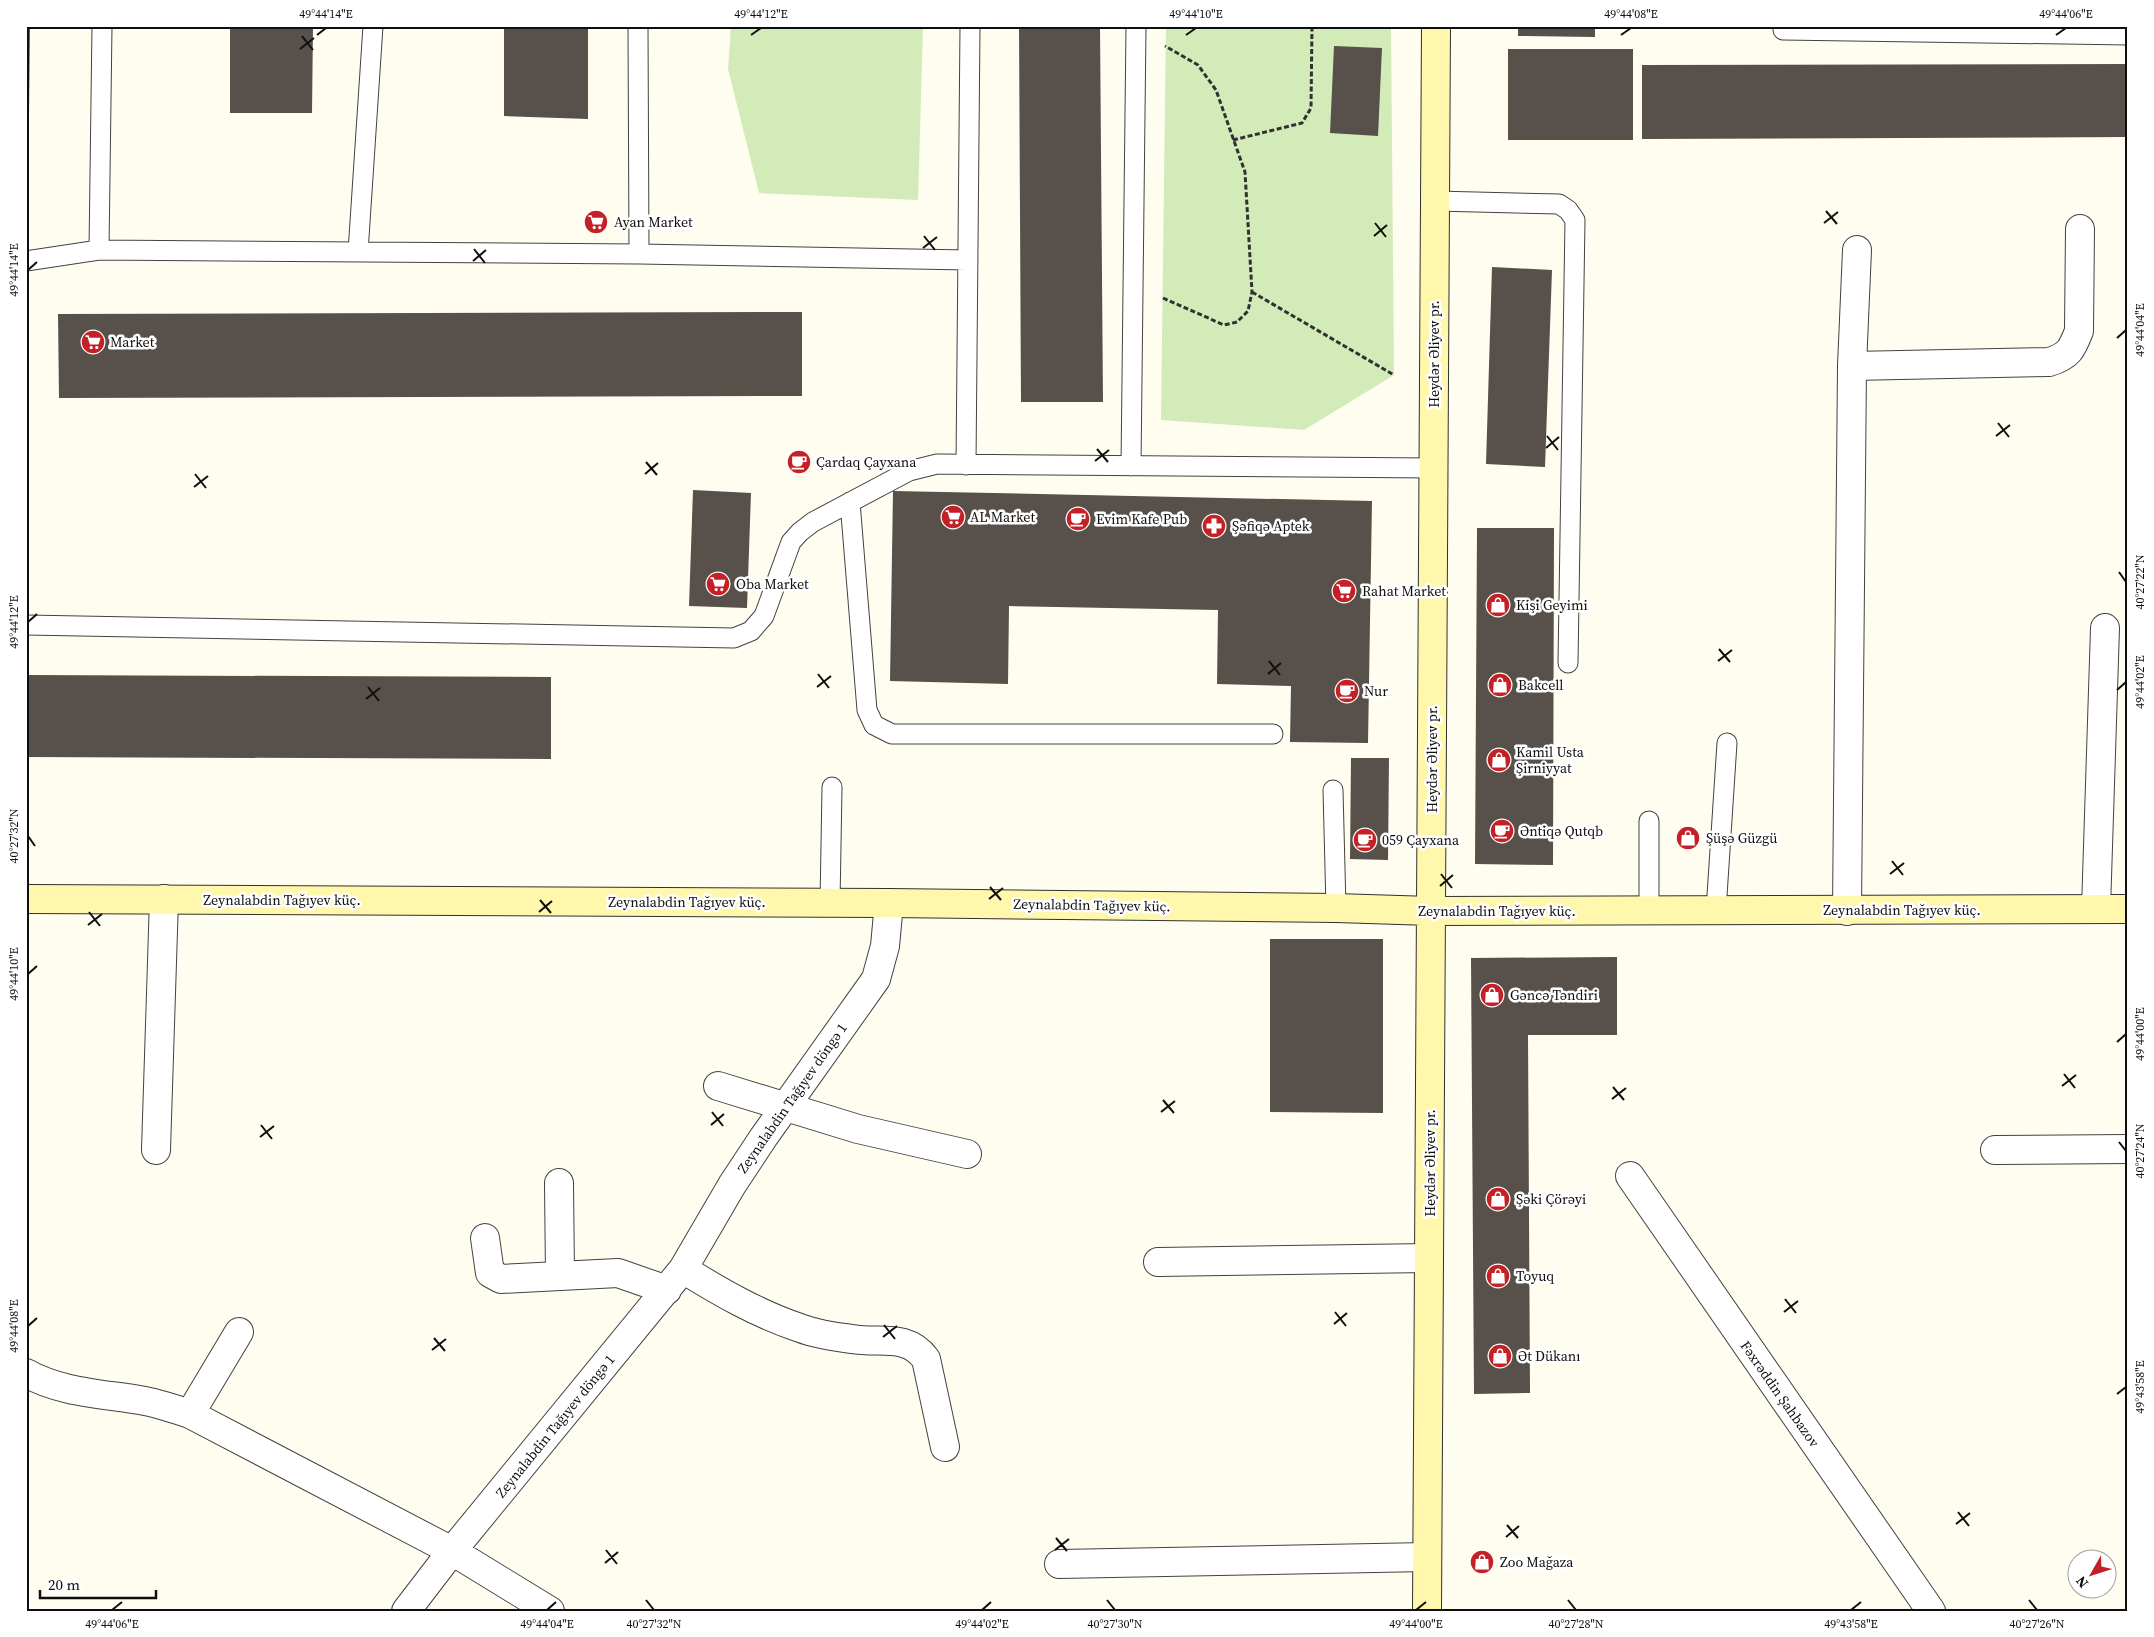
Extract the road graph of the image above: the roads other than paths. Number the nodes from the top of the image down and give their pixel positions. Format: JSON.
{"nodes":[{"id":1,"x":102,"y":26,"type":"edge"},
{"id":2,"x":373,"y":26,"type":"edge"},
{"id":3,"x":638,"y":26,"type":"edge"},
{"id":4,"x":970,"y":26,"type":"edge"},
{"id":5,"x":1136,"y":26,"type":"edge"},
{"id":6,"x":1436,"y":26,"type":"edge"},
{"id":7,"x":1783,"y":30,"type":"dead end"},
{"id":8,"x":2128,"y":34,"type":"edge"},
{"id":9,"x":1435,"y":201,"type":"junction"},
{"id":10,"x":2080,"y":229,"type":"dead end"},
{"id":11,"x":99,"y":250,"type":"junction"},
{"id":12,"x":1857,"y":250,"type":"dead end"},
{"id":13,"x":358,"y":252,"type":"junction"},
{"id":14,"x":639,"y":254,"type":"junction"},
{"id":15,"x":968,"y":260,"type":"junction"},
{"id":16,"x":26,"y":261,"type":"edge"},
{"id":17,"x":1852,"y":366,"type":"junction"},
{"id":18,"x":966,"y":465,"type":"junction"},
{"id":19,"x":1131,"y":466,"type":"junction"},
{"id":20,"x":1434,"y":468,"type":"junction"},
{"id":21,"x":850,"y":502,"type":"junction"},
{"id":22,"x":26,"y":625,"type":"edge"},
{"id":23,"x":2105,"y":628,"type":"dead end"},
{"id":24,"x":1568,"y":663,"type":"dead end"},
{"id":25,"x":1274,"y":734,"type":"dead end"},
{"id":26,"x":1727,"y":743,"type":"dead end"},
{"id":27,"x":832,"y":787,"type":"dead end"},
{"id":28,"x":1333,"y":790,"type":"dead end"},
{"id":29,"x":1649,"y":821,"type":"dead end"},
{"id":30,"x":26,"y":899,"type":"edge"},
{"id":31,"x":164,"y":899,"type":"junction"},
{"id":32,"x":830,"y":903,"type":"junction"},
{"id":33,"x":889,"y":904,"type":"junction"},
{"id":34,"x":1336,"y":908,"type":"junction"},
{"id":35,"x":2096,"y":909,"type":"junction"},
{"id":36,"x":2128,"y":909,"type":"edge"},
{"id":37,"x":1431,"y":911,"type":"junction"},
{"id":38,"x":1649,"y":911,"type":"junction"},
{"id":39,"x":1716,"y":911,"type":"junction"},
{"id":40,"x":1847,"y":911,"type":"junction"},
{"id":41,"x":718,"y":1086,"type":"dead end"},
{"id":42,"x":785,"y":1106,"type":"junction"},
{"id":43,"x":2128,"y":1149,"type":"edge"},
{"id":44,"x":156,"y":1150,"type":"dead end"},
{"id":45,"x":1995,"y":1150,"type":"dead end"},
{"id":46,"x":967,"y":1154,"type":"dead end"},
{"id":47,"x":1630,"y":1176,"type":"dead end"},
{"id":48,"x":559,"y":1183,"type":"dead end"},
{"id":49,"x":486,"y":1238,"type":"dead end"},
{"id":50,"x":1429,"y":1258,"type":"junction"},
{"id":51,"x":1158,"y":1262,"type":"dead end"},
{"id":52,"x":560,"y":1276,"type":"junction"},
{"id":53,"x":675,"y":1279,"type":"junction"},
{"id":54,"x":239,"y":1332,"type":"dead end"},
{"id":55,"x":26,"y":1373,"type":"edge"},
{"id":56,"x":190,"y":1414,"type":"junction"},
{"id":57,"x":945,"y":1447,"type":"dead end"},
{"id":58,"x":452,"y":1551,"type":"junction"},
{"id":59,"x":1427,"y":1557,"type":"junction"},
{"id":60,"x":1059,"y":1564,"type":"dead end"},
{"id":61,"x":406,"y":1611,"type":"edge"},
{"id":62,"x":550,"y":1611,"type":"edge"},
{"id":63,"x":1426,"y":1611,"type":"edge"},
{"id":64,"x":1931,"y":1611,"type":"edge"}],
"edges":[{"from":1,"to":11,"type":"lane"},
{"from":2,"to":13,"type":"lane"},
{"from":3,"to":14,"type":"lane"},
{"from":4,"to":15,"type":"lane"},
{"from":5,"to":19,"type":"lane"},
{"from":6,"to":9,"type":"street","name":"Heydər Əliyev pr."},
{"from":7,"to":8,"type":"lane"},
{"from":9,"to":20,"type":"street","name":"Heydər Əliyev pr."},
{"from":9,"to":24,"type":"lane"},
{"from":10,"to":17,"type":"street"},
{"from":11,"to":13,"type":"lane"},
{"from":11,"to":16,"type":"lane"},
{"from":12,"to":17,"type":"street"},
{"from":13,"to":14,"type":"lane"},
{"from":14,"to":15,"type":"lane"},
{"from":15,"to":18,"type":"lane"},
{"from":17,"to":40,"type":"street"},
{"from":18,"to":19,"type":"lane"},
{"from":18,"to":21,"type":"lane"},
{"from":19,"to":20,"type":"lane"},
{"from":20,"to":37,"type":"street","name":"Heydər Əliyev pr."},
{"from":21,"to":22,"type":"lane"},
{"from":21,"to":25,"type":"lane"},
{"from":23,"to":35,"type":"street"},
{"from":26,"to":39,"type":"lane"},
{"from":27,"to":32,"type":"lane"},
{"from":28,"to":34,"type":"lane"},
{"from":29,"to":38,"type":"lane"},
{"from":30,"to":31,"type":"street","name":"Zeynalabdin Tağıyev küç."},
{"from":31,"to":32,"type":"street","name":"Zeynalabdin Tağıyev küç."},
{"from":31,"to":44,"type":"street"},
{"from":32,"to":33,"type":"street","name":"Zeynalabdin Tağıyev küç."},
{"from":33,"to":34,"type":"street","name":"Zeynalabdin Tağıyev küç."},
{"from":33,"to":42,"type":"street","name":"Zeynalabdin Tağıyev döngə 1"},
{"from":34,"to":37,"type":"street","name":"Zeynalabdin Tağıyev küç."},
{"from":35,"to":36,"type":"street","name":"Zeynalabdin Tağıyev küç."},
{"from":35,"to":40,"type":"street","name":"Zeynalabdin Tağıyev küç."},
{"from":37,"to":38,"type":"street","name":"Zeynalabdin Tağıyev küç."},
{"from":37,"to":50,"type":"street","name":"Heydər Əliyev pr."},
{"from":38,"to":39,"type":"street","name":"Zeynalabdin Tağıyev küç."},
{"from":39,"to":40,"type":"street","name":"Zeynalabdin Tağıyev küç."},
{"from":41,"to":42,"type":"street"},
{"from":42,"to":46,"type":"street"},
{"from":42,"to":53,"type":"street","name":"Zeynalabdin Tağıyev döngə 1"},
{"from":43,"to":45,"type":"street"},
{"from":47,"to":64,"type":"street","name":"Fəxrəddin Şahbazov"},
{"from":48,"to":52,"type":"street"},
{"from":49,"to":52,"type":"street"},
{"from":50,"to":51,"type":"street"},
{"from":50,"to":59,"type":"street","name":"Heydər Əliyev pr."},
{"from":52,"to":53,"type":"street"},
{"from":53,"to":57,"type":"street"},
{"from":53,"to":58,"type":"street","name":"Zeynalabdin Tağıyev döngə 1"},
{"from":54,"to":56,"type":"street"},
{"from":55,"to":56,"type":"street"},
{"from":56,"to":58,"type":"street"},
{"from":58,"to":61,"type":"street","name":"Zeynalabdin Tağıyev döngə 1"},
{"from":58,"to":62,"type":"street"},
{"from":59,"to":60,"type":"street"},
{"from":59,"to":63,"type":"street","name":"Heydər Əliyev pr."}]}
